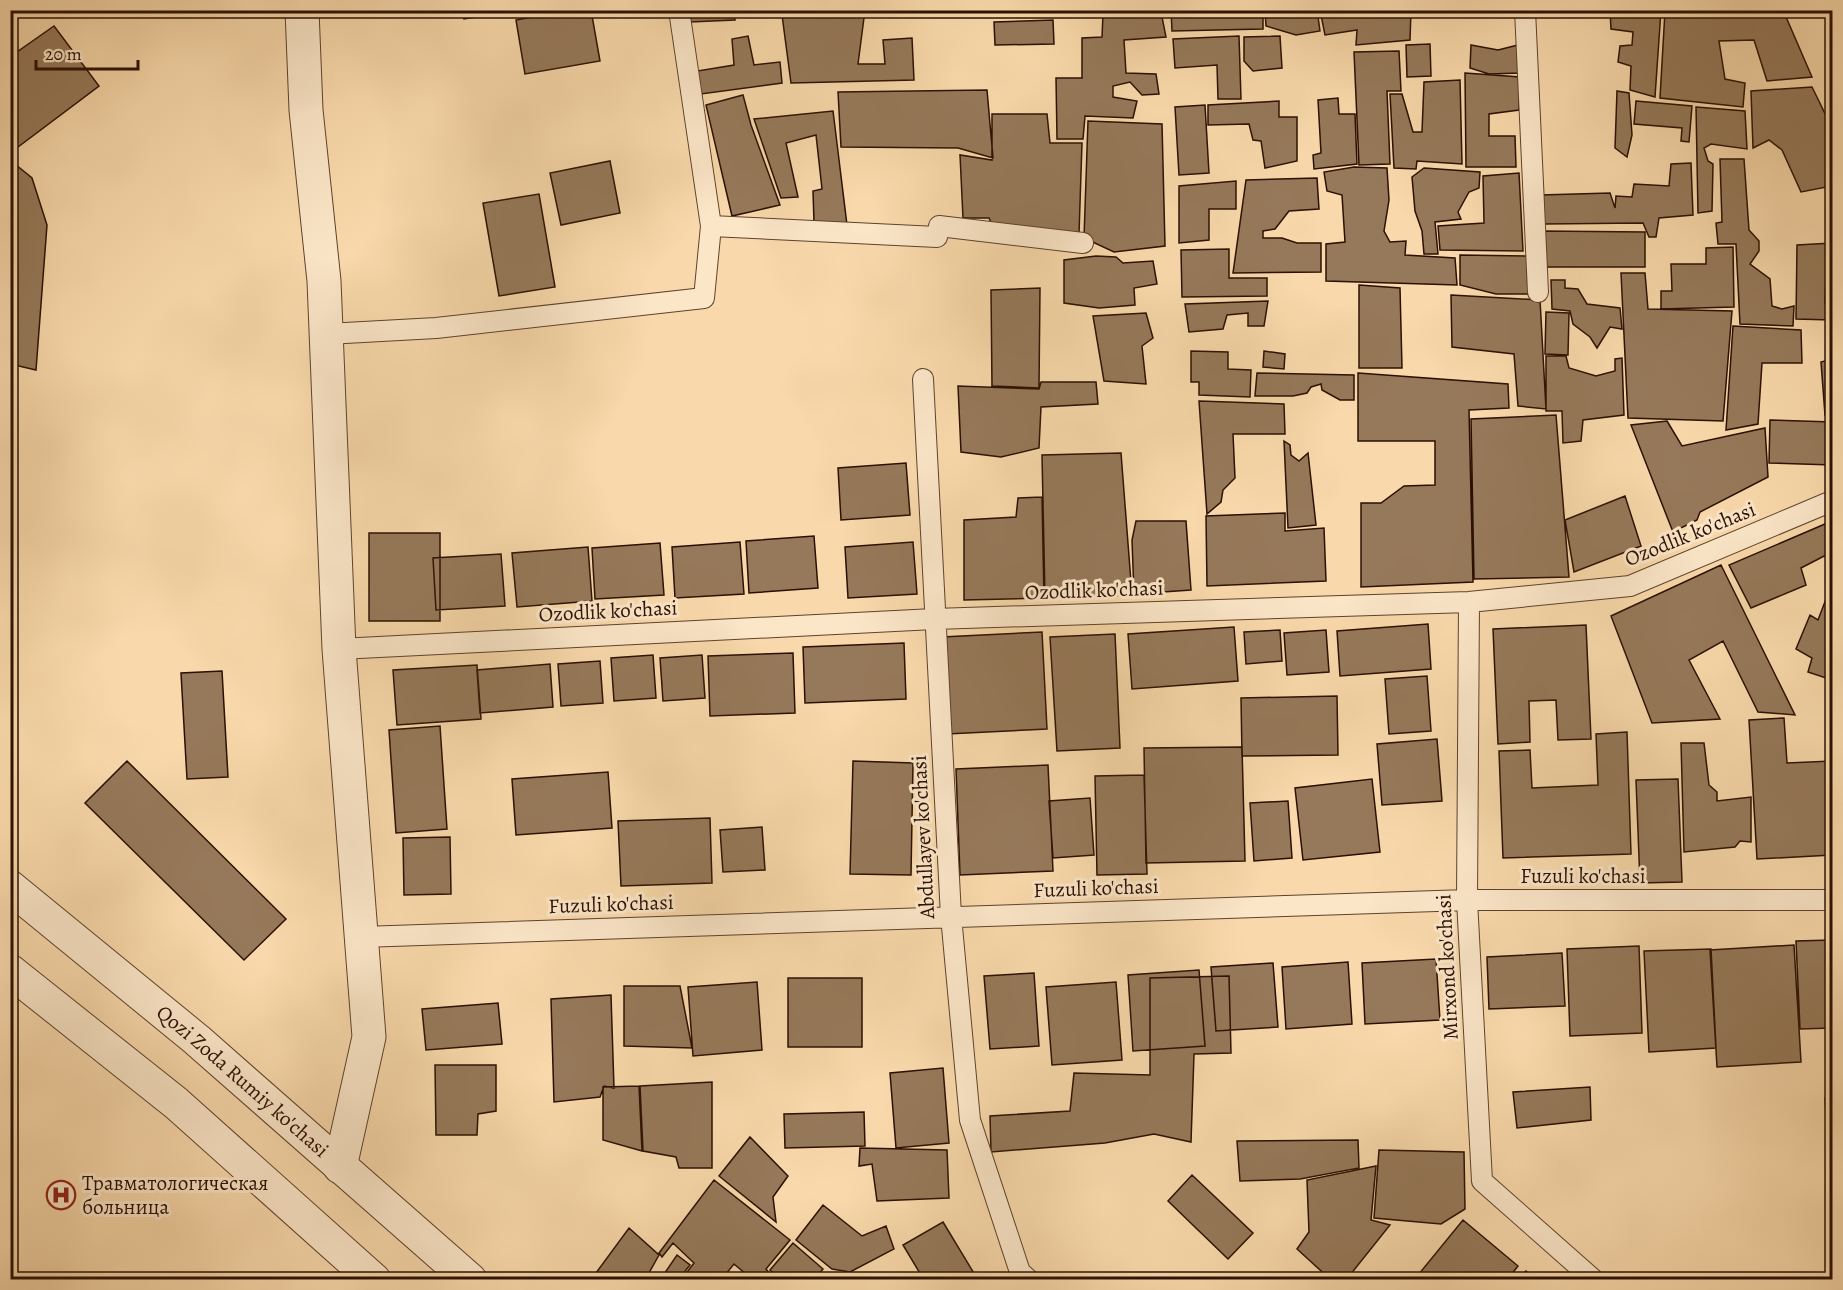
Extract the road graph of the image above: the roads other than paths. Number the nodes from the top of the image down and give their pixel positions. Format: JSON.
{"nodes":[{"id":1,"x":302,"y":10,"type":"edge"},
{"id":2,"x":679,"y":10,"type":"edge"},
{"id":3,"x":1525,"y":10,"type":"edge"},
{"id":4,"x":711,"y":226,"type":"junction"},
{"id":5,"x":1083,"y":243,"type":"dead end"},
{"id":6,"x":1538,"y":292,"type":"dead end"},
{"id":7,"x":327,"y":334,"type":"junction"},
{"id":8,"x":923,"y":379,"type":"dead end"},
{"id":9,"x":1833,"y":501,"type":"edge"},
{"id":10,"x":1469,"y":602,"type":"junction"},
{"id":11,"x":934,"y":619,"type":"junction"},
{"id":12,"x":339,"y":649,"type":"junction"},
{"id":13,"x":10,"y":887,"type":"edge"},
{"id":14,"x":1467,"y":900,"type":"junction"},
{"id":15,"x":1833,"y":900,"type":"edge"},
{"id":16,"x":951,"y":916,"type":"junction"},
{"id":17,"x":362,"y":937,"type":"junction"},
{"id":18,"x":10,"y":970,"type":"edge"},
{"id":19,"x":340,"y":1167,"type":"junction"},
{"id":20,"x":374,"y":1280,"type":"edge"},
{"id":21,"x":470,"y":1280,"type":"edge"},
{"id":22,"x":1029,"y":1280,"type":"edge"},
{"id":23,"x":1594,"y":1280,"type":"edge"}],
"edges":[{"from":1,"to":7,"type":"street"},
{"from":2,"to":4,"type":"lane"},
{"from":3,"to":6,"type":"lane"},
{"from":4,"to":5,"type":"lane"},
{"from":4,"to":7,"type":"lane"},
{"from":7,"to":12,"type":"street"},
{"from":8,"to":11,"type":"lane","name":"Abdullayev ko'chasi"},
{"from":9,"to":10,"type":"lane","name":"Ozodlik ko'chasi"},
{"from":10,"to":11,"type":"lane","name":"Ozodlik ko'chasi"},
{"from":10,"to":14,"type":"lane","name":"Mirxond ko'chasi"},
{"from":11,"to":12,"type":"lane","name":"Ozodlik ko'chasi"},
{"from":11,"to":16,"type":"lane","name":"Abdullayev ko'chasi"},
{"from":12,"to":17,"type":"street"},
{"from":13,"to":19,"type":"street","name":"Qozi Zoda Rumiy ko'chasi"},
{"from":14,"to":15,"type":"lane","name":"Fuzuli ko'chasi"},
{"from":14,"to":16,"type":"lane","name":"Fuzuli ko'chasi"},
{"from":14,"to":23,"type":"lane","name":"Mirxond ko'chasi"},
{"from":16,"to":17,"type":"lane","name":"Fuzuli ko'chasi"},
{"from":16,"to":22,"type":"lane","name":"Abdullayev ko'chasi"},
{"from":17,"to":19,"type":"street"},
{"from":18,"to":20,"type":"street"},
{"from":19,"to":21,"type":"street","name":"Qozi Zoda Rumiy ko'chasi"}]}
